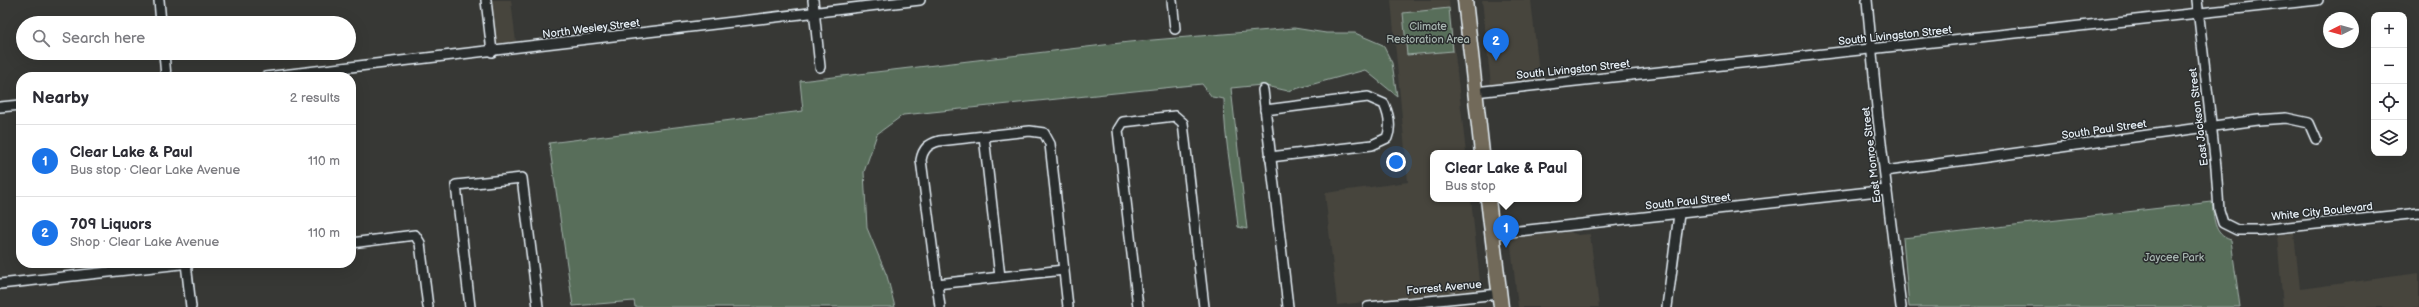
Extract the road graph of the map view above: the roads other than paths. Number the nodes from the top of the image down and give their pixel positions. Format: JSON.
{"nodes":[{"id":1,"x":159,"y":0,"type":"edge"},
{"id":2,"x":486,"y":0,"type":"edge"},
{"id":3,"x":813,"y":0,"type":"edge"},
{"id":4,"x":920,"y":0,"type":"edge"},
{"id":5,"x":1172,"y":0,"type":"edge"},
{"id":6,"x":1465,"y":0,"type":"edge"},
{"id":7,"x":1867,"y":0,"type":"edge"},
{"id":8,"x":2197,"y":0,"type":"edge"},
{"id":9,"x":2318,"y":0,"type":"edge"},
{"id":10,"x":814,"y":13,"type":"junction"},
{"id":11,"x":2198,"y":13,"type":"junction"},
{"id":12,"x":160,"y":16,"type":"edge"},
{"id":13,"x":1175,"y":29,"type":"dead end"},
{"id":14,"x":1872,"y":50,"type":"junction"},
{"id":15,"x":492,"y":52,"type":"junction"},
{"id":16,"x":165,"y":60,"type":"edge"},
{"id":17,"x":820,"y":68,"type":"dead end"},
{"id":18,"x":166,"y":72,"type":"edge"},
{"id":19,"x":310,"y":72,"type":"edge"},
{"id":20,"x":1263,"y":90,"type":"dead end"},
{"id":21,"x":1475,"y":92,"type":"junction"},
{"id":22,"x":16,"y":105,"type":"edge"},
{"id":23,"x":0,"y":107,"type":"edge"},
{"id":24,"x":1265,"y":110,"type":"junction"},
{"id":25,"x":2210,"y":128,"type":"junction"},
{"id":26,"x":984,"y":136,"type":"junction"},
{"id":27,"x":2316,"y":139,"type":"dead end"},
{"id":28,"x":1482,"y":150,"type":"edge"},
{"id":29,"x":1270,"y":157,"type":"junction"},
{"id":30,"x":1885,"y":171,"type":"junction"},
{"id":31,"x":1887,"y":190,"type":"junction"},
{"id":32,"x":1488,"y":202,"type":"edge"},
{"id":33,"x":2419,"y":213,"type":"edge"},
{"id":34,"x":1679,"y":214,"type":"junction"},
{"id":35,"x":2228,"y":227,"type":"joint"},
{"id":36,"x":1492,"y":234,"type":"junction"},
{"id":37,"x":356,"y":242,"type":"edge"},
{"id":38,"x":149,"y":268,"type":"edge"},
{"id":39,"x":186,"y":268,"type":"edge"},
{"id":40,"x":1064,"y":270,"type":"junction"},
{"id":41,"x":1000,"y":277,"type":"junction"},
{"id":42,"x":0,"y":284,"type":"edge"},
{"id":43,"x":937,"y":284,"type":"junction"},
{"id":44,"x":1500,"y":300,"type":"edge"},
{"id":45,"x":191,"y":307,"type":"edge"},
{"id":46,"x":428,"y":307,"type":"edge"},
{"id":47,"x":470,"y":307,"type":"edge"},
{"id":48,"x":538,"y":307,"type":"edge"},
{"id":49,"x":940,"y":307,"type":"edge"},
{"id":50,"x":1068,"y":307,"type":"edge"},
{"id":51,"x":1138,"y":307,"type":"edge"},
{"id":52,"x":1204,"y":307,"type":"edge"},
{"id":53,"x":1288,"y":307,"type":"edge"},
{"id":54,"x":1368,"y":307,"type":"edge"},
{"id":55,"x":1667,"y":307,"type":"edge"},
{"id":56,"x":1901,"y":307,"type":"edge"}],
"edges":[{"from":1,"to":12,"type":"street"},
{"from":2,"to":15,"type":"street"},
{"from":3,"to":10,"type":"street"},
{"from":4,"to":10,"type":"street","name":"North Wesley Street"},
{"from":5,"to":13,"type":"street"},
{"from":6,"to":21,"type":"main road"},
{"from":7,"to":14,"type":"street","name":"East Monroe Street"},
{"from":8,"to":11,"type":"street","name":"East Jackson Street"},
{"from":9,"to":11,"type":"street","name":"South Livingston Street"},
{"from":10,"to":15,"type":"street","name":"North Wesley Street"},
{"from":10,"to":17,"type":"street"},
{"from":11,"to":14,"type":"street","name":"South Livingston Street"},
{"from":11,"to":25,"type":"street","name":"East Jackson Street"},
{"from":14,"to":21,"type":"street","name":"South Livingston Street"},
{"from":14,"to":30,"type":"street","name":"East Monroe Street"},
{"from":15,"to":19,"type":"street","name":"North Wesley Street"},
{"from":16,"to":18,"type":"street"},
{"from":20,"to":24,"type":"street"},
{"from":21,"to":28,"type":"main road"},
{"from":22,"to":23,"type":"street"},
{"from":24,"to":29,"type":"street"},
{"from":24,"to":29,"type":"street"},
{"from":25,"to":27,"type":"street","name":"South Paul Street"},
{"from":25,"to":30,"type":"street","name":"South Paul Street"},
{"from":25,"to":35,"type":"street","name":"East Jackson Street"},
{"from":26,"to":40,"type":"street"},
{"from":26,"to":41,"type":"street"},
{"from":26,"to":43,"type":"street"},
{"from":29,"to":53,"type":"street"},
{"from":30,"to":31,"type":"street","name":"East Monroe Street"},
{"from":31,"to":34,"type":"street","name":"South Paul Street"},
{"from":31,"to":56,"type":"street","name":"East Monroe Street"},
{"from":32,"to":36,"type":"main road"},
{"from":33,"to":35,"type":"street","name":"White City Boulevard"},
{"from":34,"to":36,"type":"street","name":"South Paul Street"},
{"from":34,"to":55,"type":"street"},
{"from":36,"to":44,"type":"main road"},
{"from":37,"to":46,"type":"street"},
{"from":38,"to":42,"type":"street"},
{"from":39,"to":45,"type":"street"},
{"from":40,"to":41,"type":"street"},
{"from":40,"to":50,"type":"street"},
{"from":41,"to":43,"type":"street"},
{"from":43,"to":49,"type":"street"},
{"from":44,"to":54,"type":"street","name":"Forrest Avenue"},
{"from":47,"to":48,"type":"street"},
{"from":51,"to":52,"type":"street"}]}
